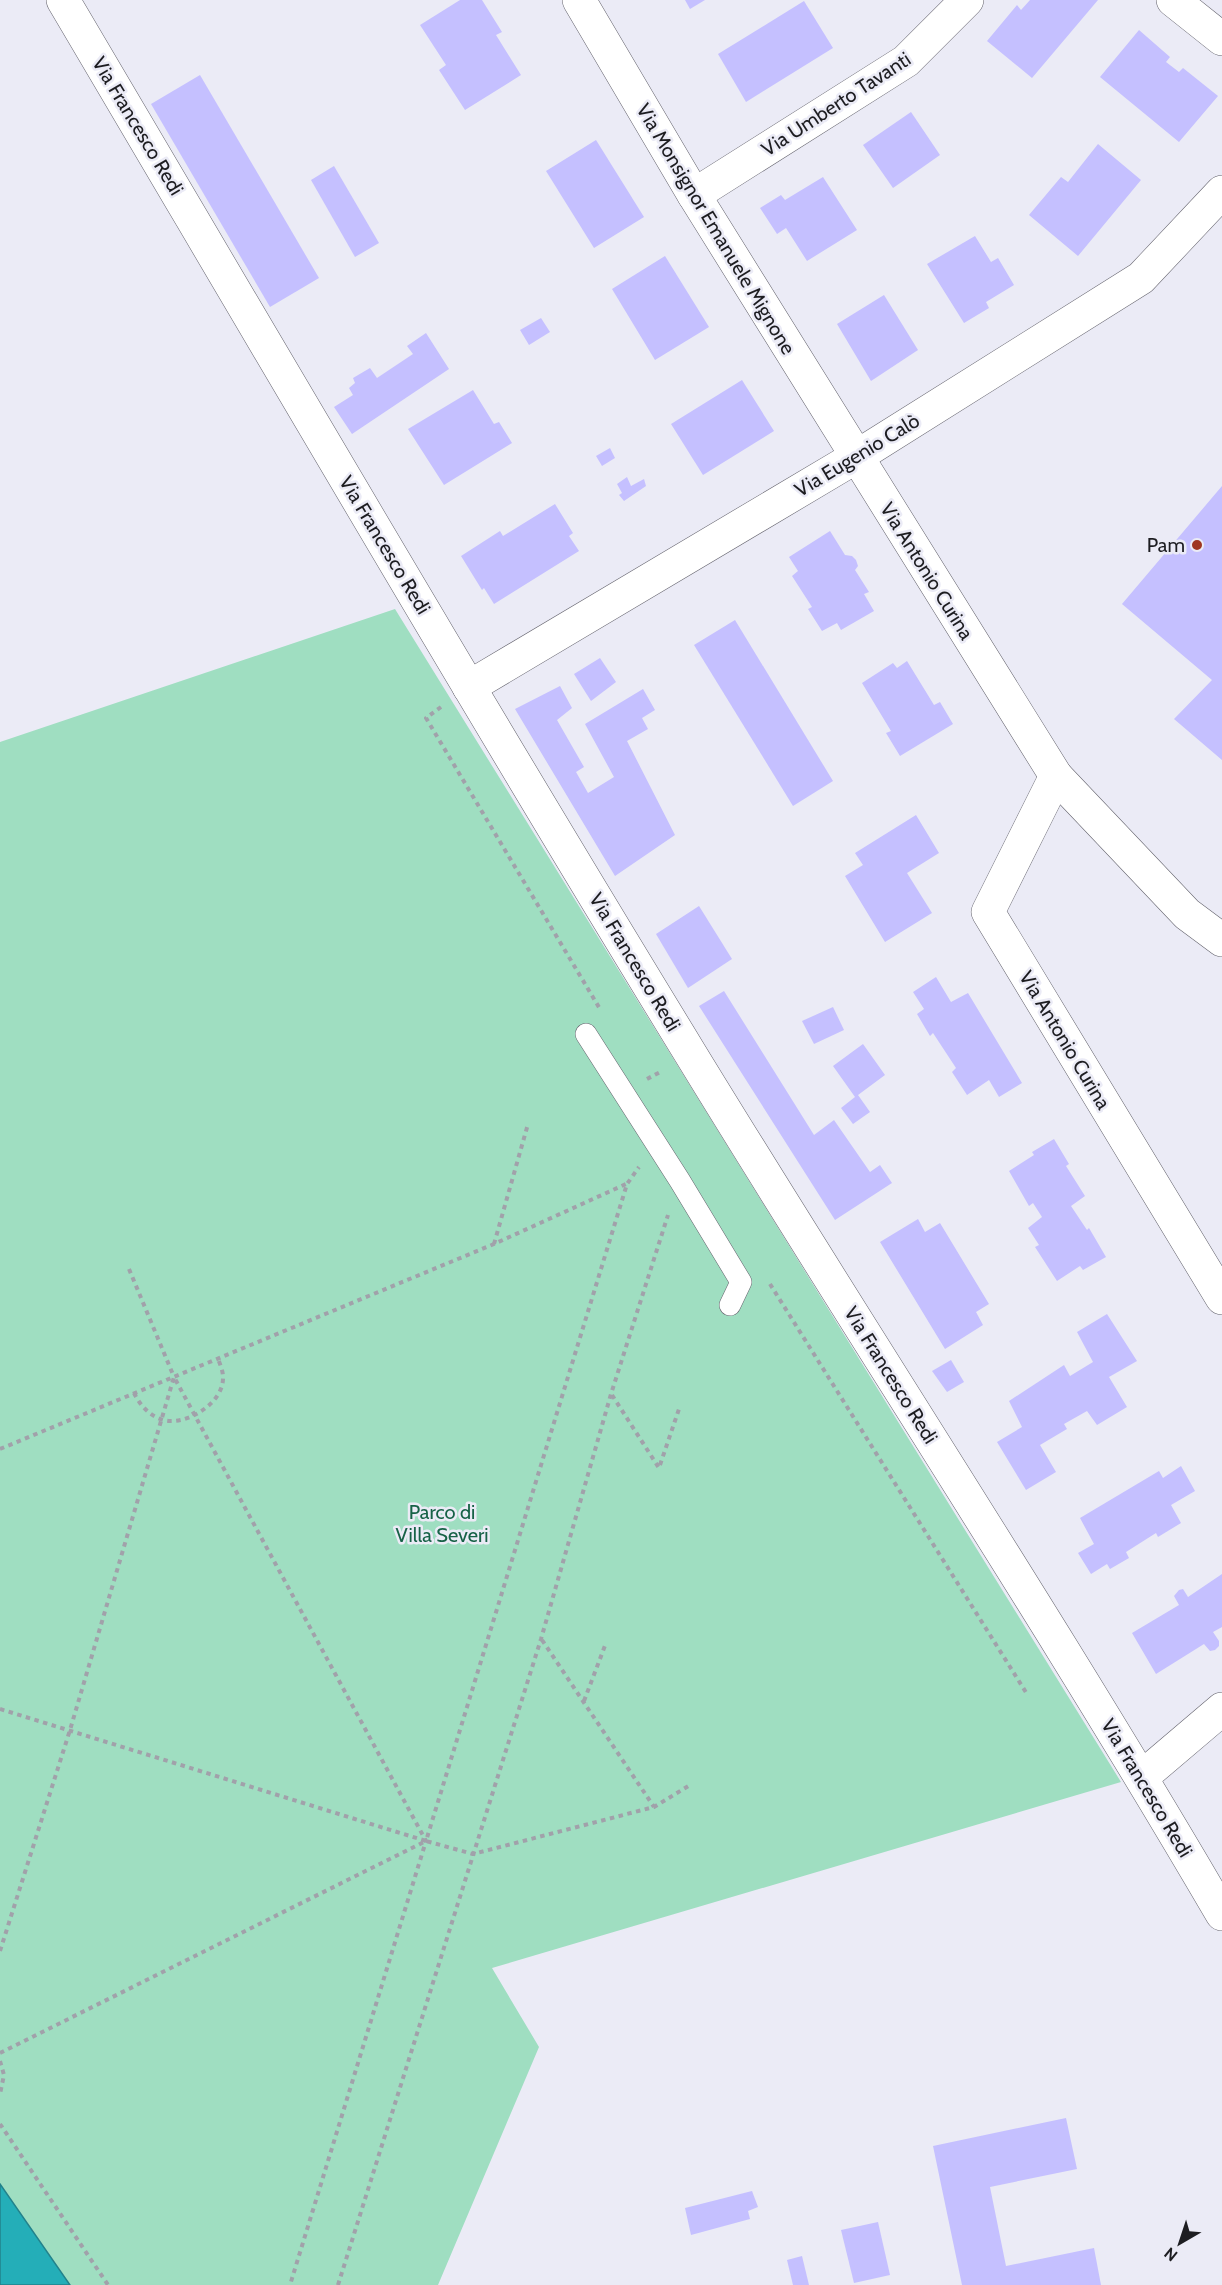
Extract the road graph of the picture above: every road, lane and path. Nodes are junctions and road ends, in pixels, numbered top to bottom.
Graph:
1 (63, 0) edge
2 (579, 0) edge
3 (967, 0) edge
4 (1173, 0) edge
5 (1222, 39) edge
6 (1222, 192) edge
7 (694, 195) junction
8 (856, 457) junction
9 (469, 687) junction
10 (1056, 776) junction
11 (1222, 940) edge
12 (602, 1011) dead end
13 (586, 1034) dead end
14 (691, 1054) junction
15 (644, 1081) dead end
16 (528, 1124) dead end
17 (656, 1145) junction
18 (680, 1181) junction
19 (627, 1184) junction
20 (494, 1244) junction
21 (129, 1269) dead end
22 (766, 1277) dead end
23 (1222, 1298) edge
24 (730, 1305) dead end
25 (218, 1359) junction
26 (174, 1377) junction
27 (134, 1394) junction
28 (611, 1394) junction
29 (679, 1409) dead end
30 (195, 1414) junction
31 (162, 1419) junction
32 (0, 1449) edge
33 (542, 1639) junction
34 (606, 1643) dead end
35 (1027, 1694) dead end
36 (584, 1701) junction
37 (0, 1709) edge
38 (1222, 1709) edge
39 (70, 1730) junction
40 (1142, 1777) junction
41 (690, 1785) dead end
42 (654, 1807) junction
43 (426, 1841) junction
44 (473, 1854) junction
45 (1222, 1914) edge
46 (0, 1951) edge
47 (0, 2053) edge
48 (0, 2061) edge
49 (0, 2094) edge
50 (0, 2124) edge
51 (108, 2285) edge
52 (290, 2285) edge
53 (338, 2285) edge

1 - 9 street, Via Francesco Redi
2 - 7 street, Via Monsignor Emanuele Mignone
3 - 7 street, Via Umberto Tavanti
4 - 5 street
6 - 8 street, Via Eugenio Calò
7 - 8 street, Via Monsignor Emanuele Mignone
8 - 9 street, Via Eugenio Calò
8 - 10 street, Via Antonio Curina
9 - 12 path
9 - 14 street, Via Francesco Redi
10 - 11 street, Via Antonio Curina
10 - 23 street, Via Antonio Curina
13 - 17 lane
14 - 15 path
14 - 40 street, Via Francesco Redi
16 - 20 path
17 - 18 lane
17 - 19 path
18 - 24 lane
18 - 28 path
19 - 20 path
19 - 43 path
20 - 25 path
21 - 26 path
22 - 35 path
25 - 26 path
25 - 30 path
26 - 27 path
26 - 30 path
26 - 31 path
27 - 31 path
27 - 32 path
28 - 29 path
28 - 33 path
30 - 31 path
30 - 43 path
31 - 39 path
33 - 36 path
33 - 44 path
34 - 36 path
36 - 42 path
37 - 39 path
38 - 40 street
39 - 43 path
39 - 46 path
40 - 45 street, Via Francesco Redi
41 - 42 path
42 - 44 path
43 - 44 path
43 - 47 path
43 - 52 path
44 - 53 path
48 - 49 path
50 - 51 path

